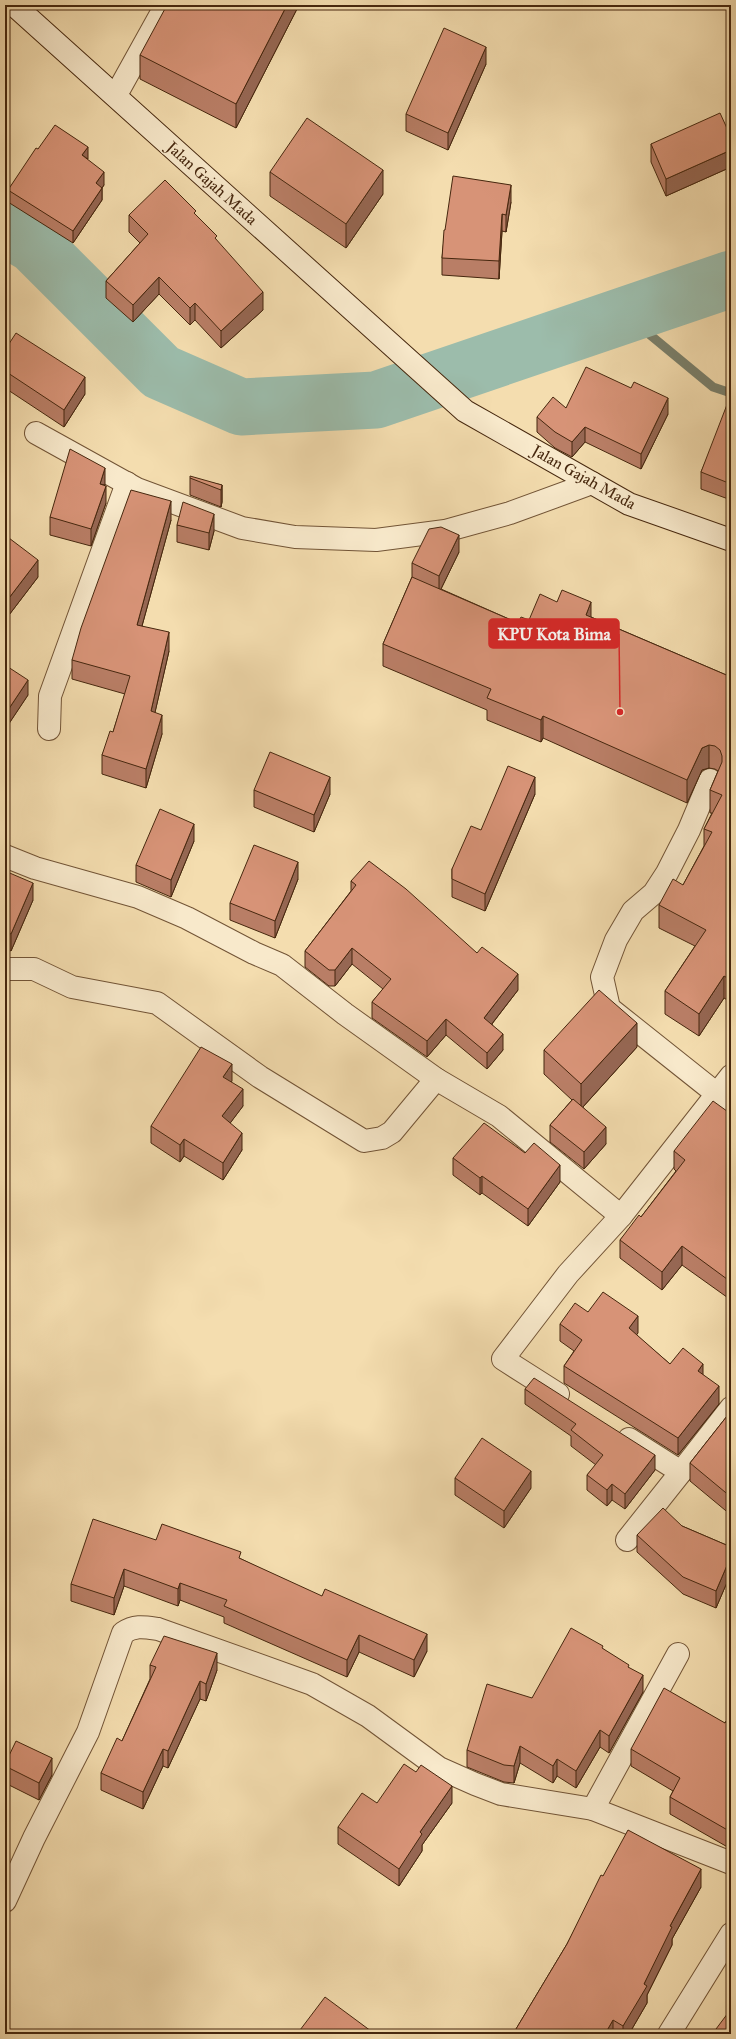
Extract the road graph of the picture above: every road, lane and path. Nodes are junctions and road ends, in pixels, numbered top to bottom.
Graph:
1 (14, 5) edge
2 (166, 5) edge
3 (116, 95) junction
4 (36, 433) dead end
5 (127, 483) junction
6 (592, 483) junction
7 (731, 540) edge
8 (49, 728) dead end
9 (710, 780) dead end
10 (5, 856) edge
11 (5, 969) edge
12 (731, 1076) edge
13 (436, 1079) junction
14 (725, 1100) edge
15 (621, 1216) junction
16 (575, 1405) edge
17 (731, 1408) edge
18 (615, 1430) edge
19 (681, 1472) junction
20 (627, 1540) dead end
21 (678, 1654) dead end
22 (593, 1809) junction
23 (731, 1863) edge
24 (5, 1901) edge
25 (731, 1934) edge
26 (669, 2034) edge

1 - 3 street, Jalan Gajah Mada
2 - 3 street
3 - 6 street, Jalan Gajah Mada
4 - 5 street
5 - 6 street
5 - 8 street
6 - 7 street, Jalan Gajah Mada
9 - 14 street
10 - 13 street
11 - 13 street
12 - 14 street
13 - 15 street
14 - 15 street
15 - 16 street
17 - 19 street
18 - 19 street
19 - 20 street
21 - 22 street
22 - 23 street
22 - 24 street
25 - 26 street

